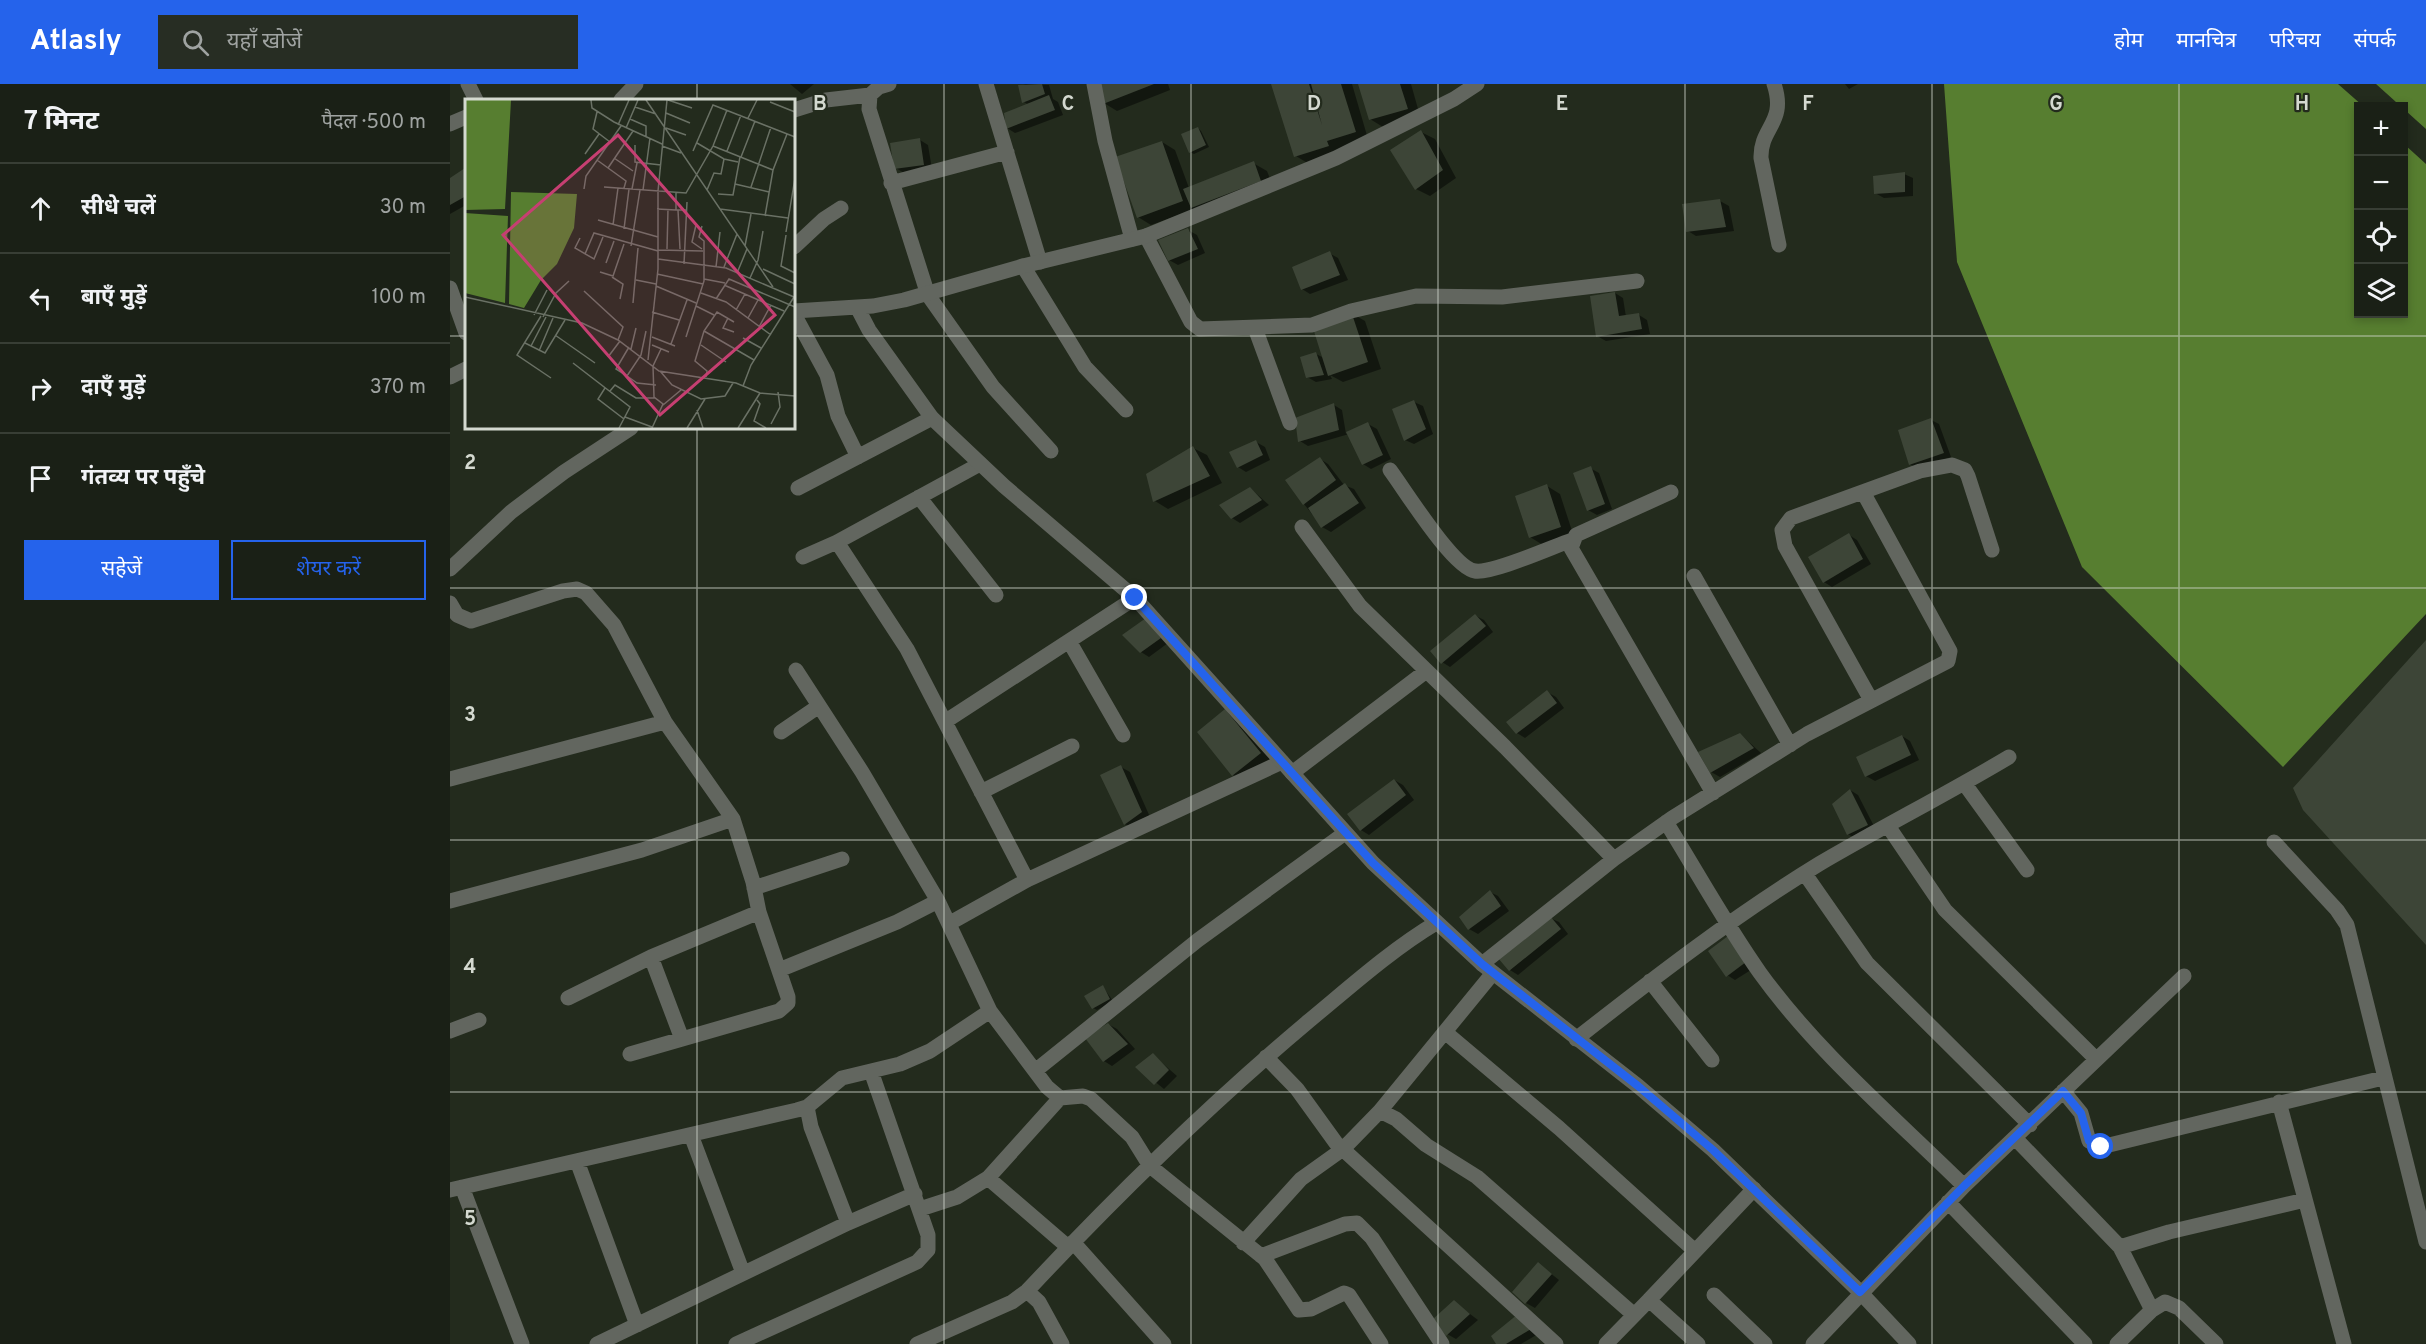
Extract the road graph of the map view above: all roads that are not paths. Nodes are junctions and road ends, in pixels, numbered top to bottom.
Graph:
1 (468, 84) edge
2 (636, 84) edge
3 (889, 84) edge
4 (986, 84) edge
5 (1094, 84) edge
6 (1478, 84) edge
7 (1774, 84) edge
8 (870, 94) junction
9 (476, 99) edge
10 (622, 99) edge
11 (795, 110) edge
12 (465, 117) edge
13 (450, 124) edge
14 (1007, 152) junction
15 (891, 183) junction
16 (841, 208) dead end
17 (1139, 237) junction
18 (1779, 245) dead end
19 (795, 246) edge
20 (1040, 262) junction
21 (1023, 266) junction
22 (1637, 281) dead end
23 (450, 288) edge
24 (928, 295) junction
25 (857, 307) junction
26 (795, 313) edge
27 (795, 315) edge
28 (1255, 328) junction
29 (465, 330) edge
30 (465, 369) edge
31 (450, 376) edge
32 (1126, 410) dead end
33 (932, 418) junction
34 (1290, 423) dead end
35 (629, 429) edge
36 (1051, 451) dead end
37 (858, 457) junction
38 (980, 464) junction
39 (1390, 470) dead end
40 (798, 488) dead end
41 (1671, 492) dead end
42 (1863, 492) junction
43 (919, 497) junction
44 (1302, 526) dead end
45 (1572, 540) junction
46 (837, 542) junction
47 (1992, 550) dead end
48 (803, 557) dead end
49 (450, 569) edge
50 (1694, 576) dead end
51 (996, 595) dead end
52 (1135, 598) junction
53 (450, 603) edge
54 (1069, 641) junction
55 (796, 670) dead end
56 (1425, 672) junction
57 (1871, 700) junction
58 (819, 706) junction
59 (946, 721) junction
60 (664, 722) junction
61 (781, 732) dead end
62 (1124, 735) dead end
63 (1790, 745) junction
64 (1072, 746) dead end
65 (2009, 757) dead end
66 (1287, 767) junction
67 (450, 779) edge
68 (1964, 783) junction
69 (981, 792) junction
70 (1713, 793) junction
71 (733, 819) junction
72 (1666, 822) junction
73 (1888, 826) junction
74 (1345, 833) junction
75 (2274, 842) dead end
76 (842, 860) dead end
77 (1614, 860) junction
78 (2027, 870) dead end
79 (1805, 874) junction
80 (1027, 880) junction
81 (754, 888) junction
82 (450, 901) edge
83 (938, 901) junction
84 (759, 912) junction
85 (950, 923) junction
86 (1436, 923) junction
87 (1729, 924) junction
88 (651, 957) junction
89 (1488, 968) junction
90 (779, 970) junction
91 (2184, 976) dead end
92 (1650, 981) junction
93 (568, 998) dead end
94 (990, 1011) junction
95 (479, 1020) dead end
96 (450, 1031) edge
97 (1445, 1032) junction
98 (682, 1039) junction
99 (1576, 1039) junction
100 (630, 1054) dead end
101 (1266, 1057) junction
102 (2095, 1058) junction
103 (1712, 1060) dead end
104 (871, 1071) junction
105 (1035, 1071) junction
106 (2383, 1078) junction
107 (2063, 1091) junction
108 (1060, 1098) junction
109 (2279, 1102) junction
110 (807, 1107) junction
111 (1380, 1111) junction
112 (2030, 1125) junction
113 (691, 1135) junction
114 (2015, 1138) junction
115 (1343, 1149) junction
116 (578, 1161) junction
117 (1150, 1166) junction
118 (988, 1178) junction
119 (1964, 1186) junction
120 (456, 1189) edge
121 (1754, 1189) junction
122 (915, 1194) junction
123 (2305, 1200) junction
124 (1948, 1202) junction
125 (920, 1209) junction
126 (848, 1223) junction
127 (2426, 1242) edge
128 (1243, 1243) junction
129 (1070, 1244) junction
130 (2120, 1246) junction
131 (1695, 1251) junction
132 (1261, 1256) junction
133 (743, 1273) junction
134 (1027, 1291) junction
135 (1860, 1292) junction
136 (1714, 1295) dead end
137 (1649, 1300) junction
138 (2152, 1310) junction
139 (1633, 1314) junction
140 (637, 1325) junction
141 (522, 1344) edge
142 (597, 1344) edge
143 (736, 1344) edge
144 (918, 1344) edge
145 (1062, 1344) edge
146 (1164, 1344) edge
147 (1381, 1344) edge
148 (1442, 1344) edge
149 (1556, 1344) edge
150 (1606, 1344) edge
151 (1698, 1344) edge
152 (1765, 1344) edge
153 (1813, 1344) edge
154 (1909, 1344) edge
155 (2085, 1344) edge
156 (2117, 1344) edge
157 (2216, 1344) edge
158 (2344, 1344) edge

1 - 9 street
2 - 10 street
3 - 8 street
4 - 14 street
5 - 17 street
6 - 17 street
7 - 18 street
8 - 11 street
8 - 15 street
12 - 13 street
14 - 15 street
14 - 20 street
15 - 24 street
16 - 19 street
17 - 20 street
17 - 28 street
20 - 21 street
21 - 24 street
21 - 32 street
22 - 28 street
23 - 29 street
24 - 25 street
24 - 36 street
25 - 26 street
25 - 33 street
27 - 37 street
28 - 34 street
30 - 31 street
33 - 37 street
33 - 38 street
35 - 49 street
37 - 40 street
38 - 43 street
38 - 52 street
39 - 45 street
41 - 45 street
42 - 47 street
42 - 57 street
42 - 57 street
43 - 46 street
43 - 51 street
44 - 56 street
45 - 70 street
46 - 48 street
46 - 59 street
50 - 63 street
52 - 54 street
52 - 66 street
53 - 60 street
54 - 59 street
54 - 62 street
55 - 58 street
56 - 66 street
56 - 77 street
57 - 63 street
58 - 61 street
58 - 83 street
59 - 69 street
60 - 67 street
60 - 71 street
63 - 70 street
64 - 69 street
65 - 68 street
66 - 74 street
66 - 80 street
68 - 73 street
68 - 78 street
69 - 80 street
70 - 72 street
71 - 81 street
71 - 82 street
72 - 77 street
72 - 87 street
73 - 79 street
73 - 102 street
74 - 86 street
74 - 105 street
75 - 106 street
76 - 81 street
77 - 89 street
79 - 87 street
79 - 112 street
80 - 85 street
81 - 84 street
83 - 85 street
83 - 90 street
84 - 88 street
84 - 90 street
85 - 94 street
86 - 89 street
86 - 101 street
87 - 92 street
87 - 119 street
88 - 93 street
88 - 98 street
89 - 97 street
89 - 99 street
90 - 98 street
91 - 102 street
92 - 99 street
92 - 103 street
94 - 104 street
94 - 105 street
95 - 96 street
97 - 111 street
97 - 131 street
98 - 100 street
99 - 121 street
101 - 115 street
101 - 117 street
102 - 107 street
104 - 110 street
104 - 122 street
105 - 108 street
106 - 109 street
106 - 127 street
107 - 109 street
107 - 112 street
108 - 117 street
108 - 118 street
109 - 123 street
110 - 113 street
110 - 126 street
111 - 115 street
111 - 139 street
112 - 114 street
113 - 116 street
113 - 133 street
114 - 119 street
114 - 130 street
115 - 128 street
115 - 149 street
116 - 120 street
116 - 140 street
117 - 128 street
117 - 129 street
118 - 125 street
118 - 129 street
119 - 124 street
120 - 141 street
121 - 131 street
121 - 135 street
122 - 125 street
122 - 126 street
123 - 130 street
123 - 158 street
124 - 135 street
124 - 155 street
125 - 143 street
126 - 133 street
128 - 132 street
129 - 134 street
129 - 146 street
130 - 138 street
131 - 137 street
132 - 147 street
132 - 148 street
133 - 140 street
134 - 144 street
134 - 145 street
135 - 153 street
135 - 154 street
136 - 152 street
137 - 139 street
137 - 151 street
138 - 156 street
138 - 157 street
139 - 150 street
140 - 142 street

